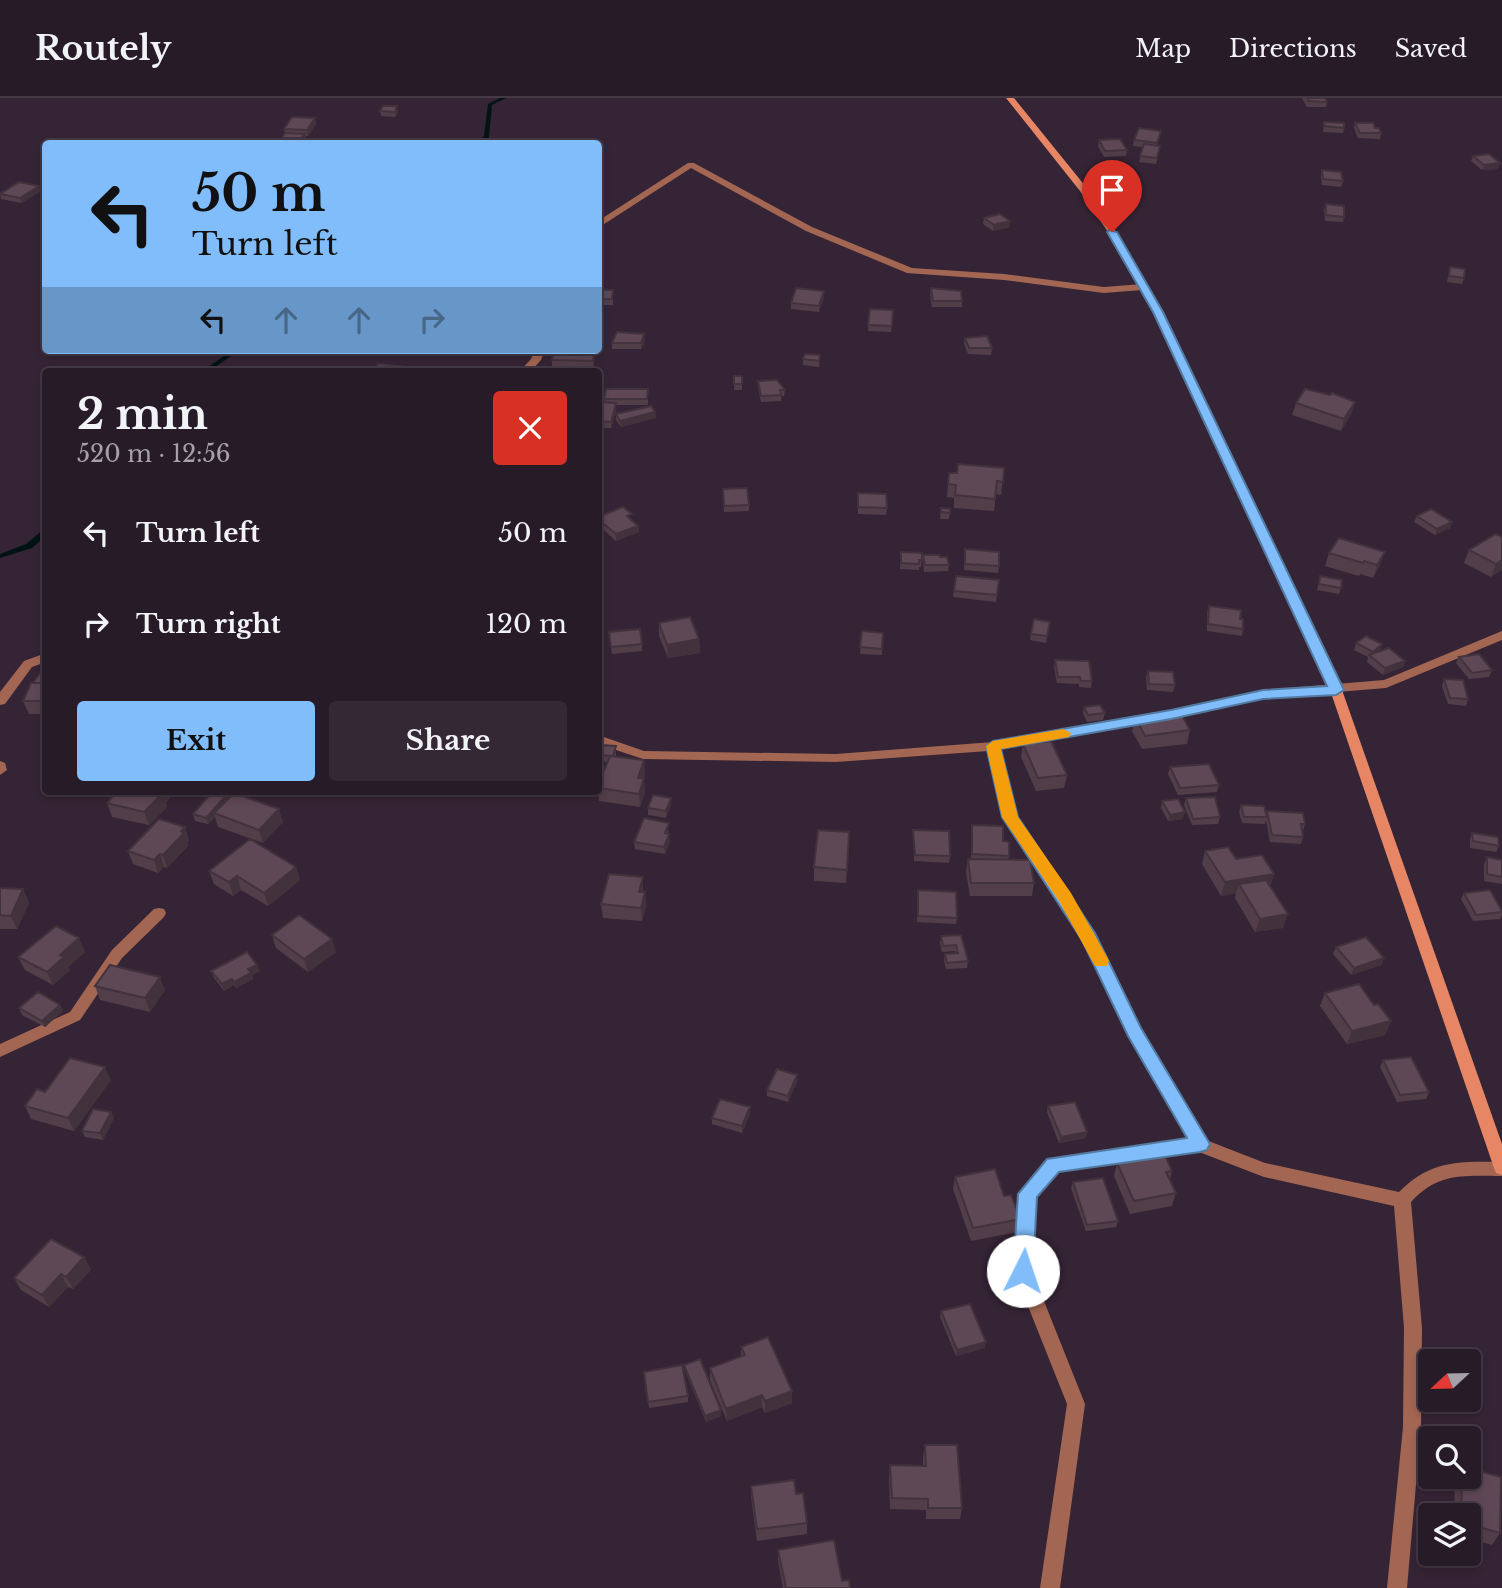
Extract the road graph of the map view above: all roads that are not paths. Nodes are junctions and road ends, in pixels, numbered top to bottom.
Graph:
1 (1010, 98) edge
2 (602, 222) edge
3 (1142, 287) junction
4 (538, 354) edge
5 (528, 368) edge
6 (1502, 635) edge
7 (42, 658) edge
8 (1336, 690) junction
9 (0, 701) edge
10 (602, 740) edge
11 (993, 746) junction
12 (159, 913) dead end
13 (0, 1051) edge
14 (1200, 1144) junction
15 (1502, 1168) edge
16 (1402, 1200) junction
17 (1050, 1588) edge
18 (1396, 1588) edge

1 - 3 street
2 - 3 street
3 - 8 street
4 - 5 street
6 - 8 street
7 - 9 street
8 - 11 street
8 - 15 street
10 - 11 street
11 - 14 street
12 - 13 street
14 - 16 street
14 - 17 street
15 - 16 street
16 - 18 street

